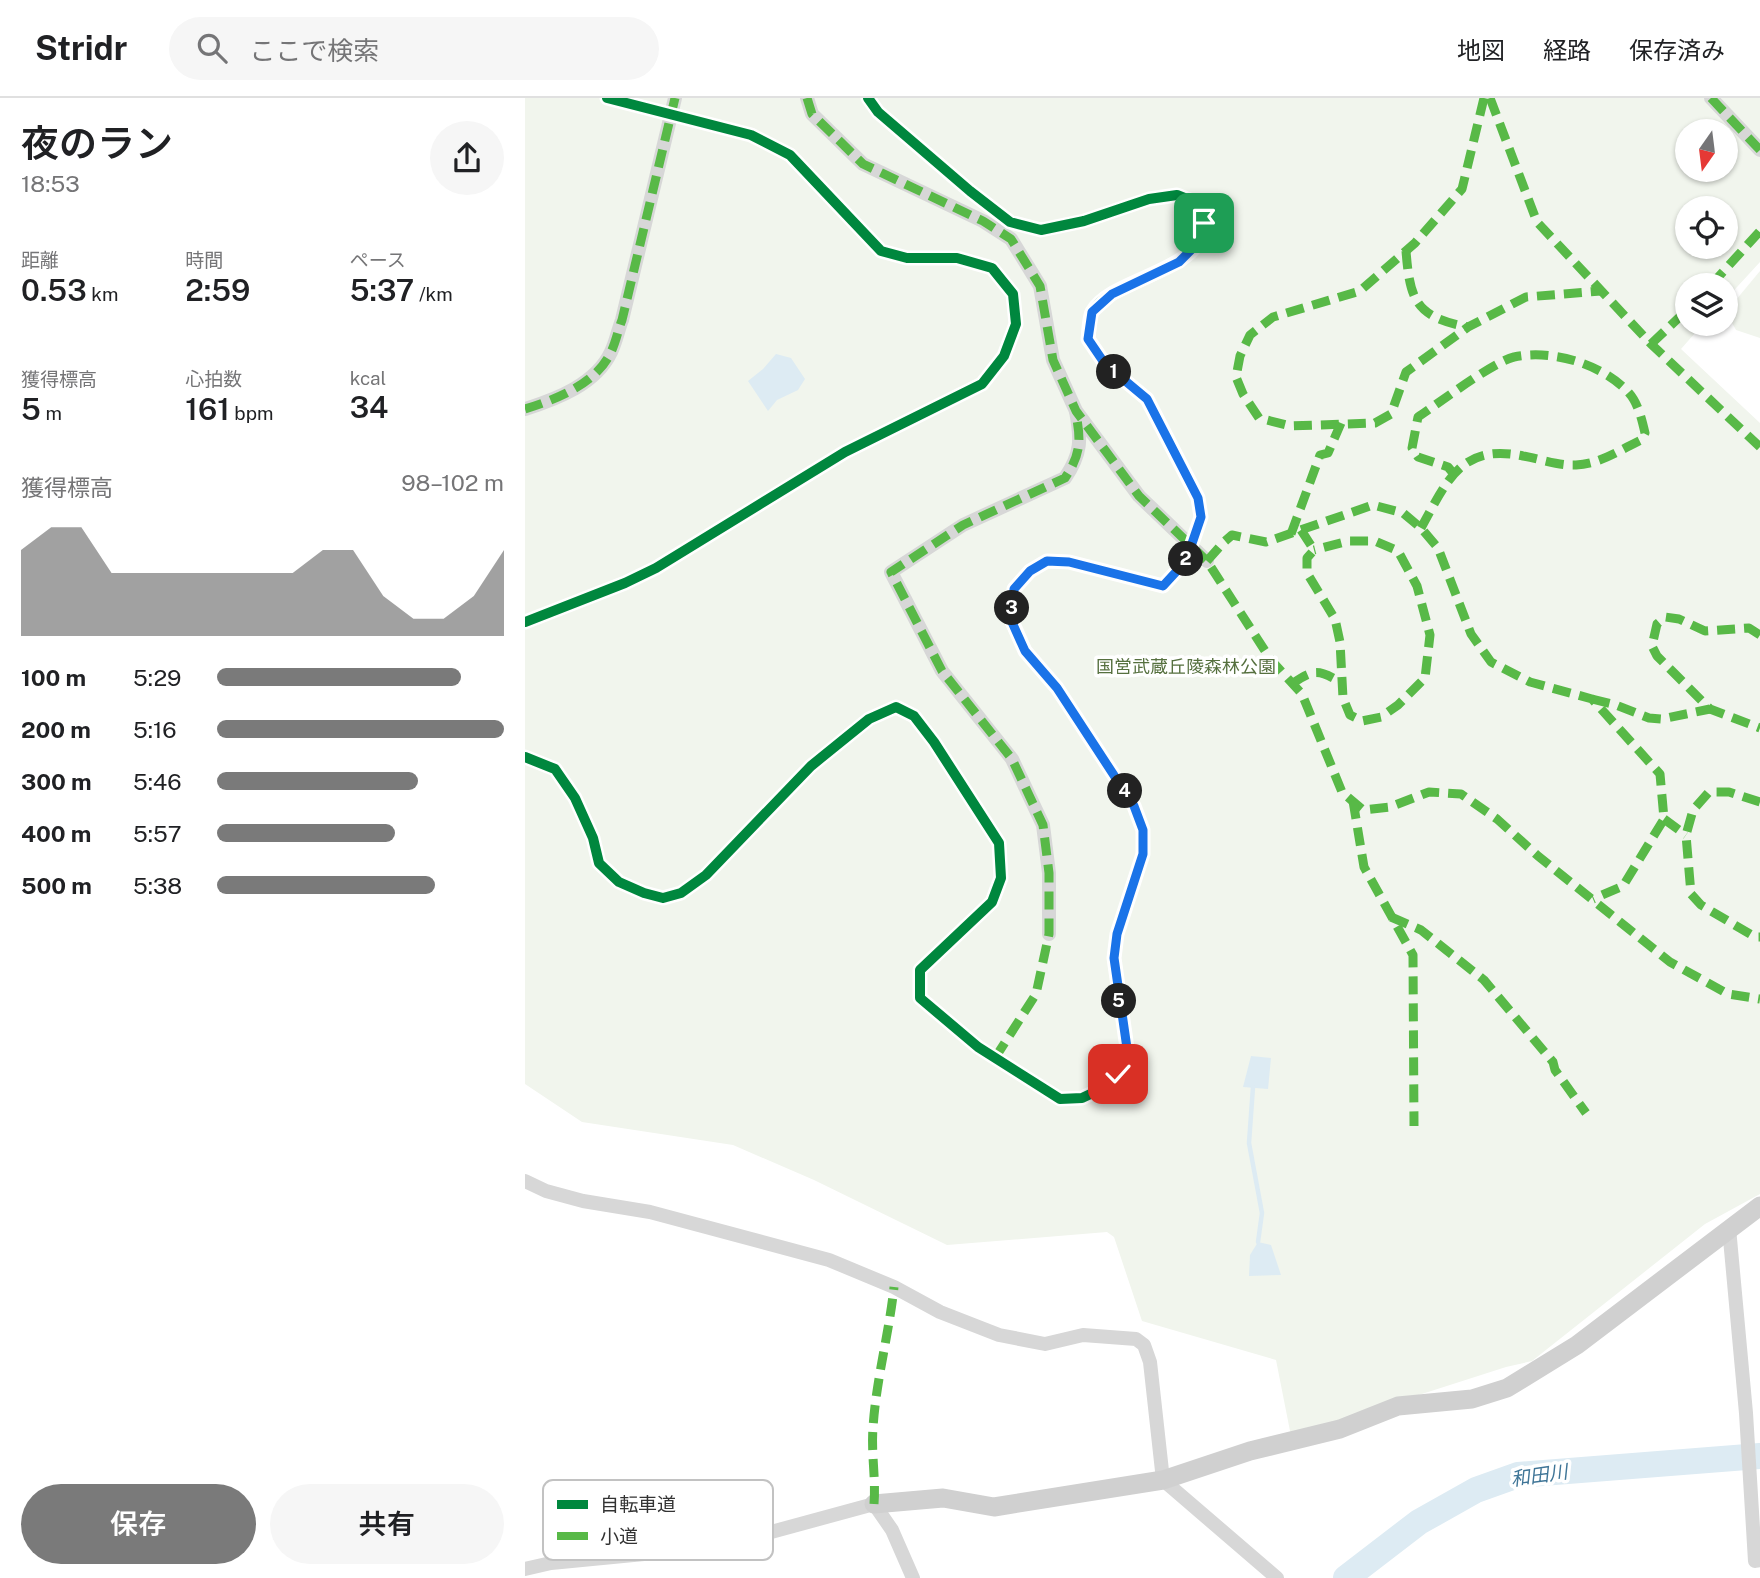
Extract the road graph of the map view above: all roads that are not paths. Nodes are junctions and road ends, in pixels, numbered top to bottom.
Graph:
1 (675, 98) edge
2 (807, 98) edge
3 (1711, 98) edge
4 (1760, 149) edge
5 (525, 409) edge
6 (1076, 411) junction
7 (1204, 559) dead end
8 (1049, 934) dead end
9 (525, 1181) edge
10 (1760, 1206) edge
11 (1729, 1228) junction
12 (1163, 1480) junction
13 (874, 1504) junction
14 (773, 1532) edge
15 (584, 1560) edge
16 (1760, 1560) edge
17 (525, 1569) edge
18 (913, 1578) edge
19 (1277, 1578) edge

1 - 5 street
2 - 6 street
3 - 4 street
6 - 7 street
6 - 8 street
9 - 12 street
10 - 11 street
11 - 12 street
11 - 16 street
12 - 13 street
12 - 19 street
13 - 14 street
13 - 18 street
15 - 17 street

